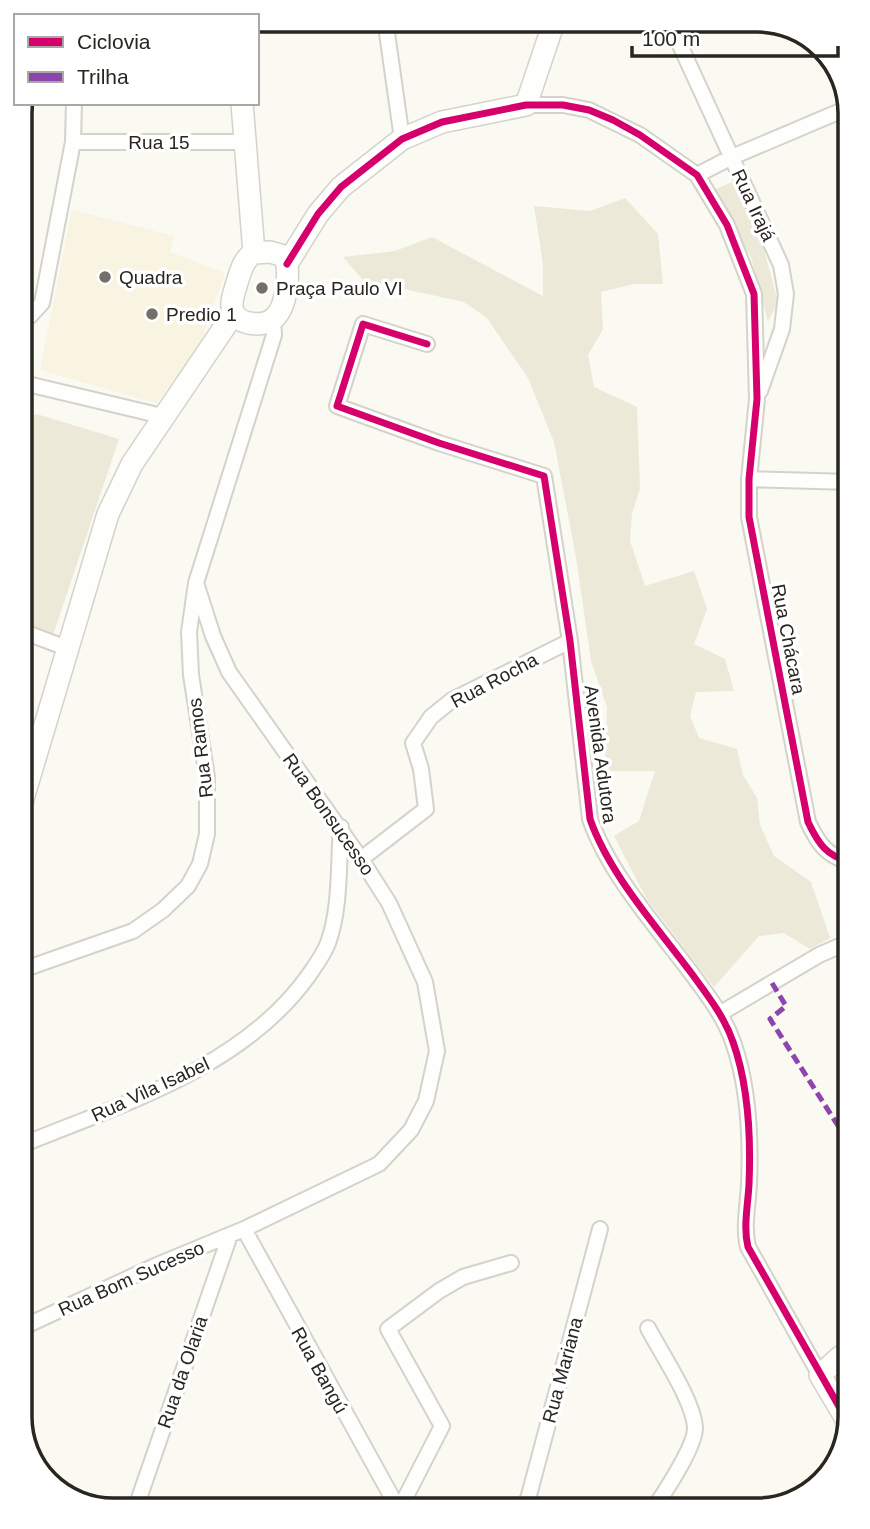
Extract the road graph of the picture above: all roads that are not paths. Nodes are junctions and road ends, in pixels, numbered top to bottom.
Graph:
1 (387, 32) edge
2 (551, 32) edge
3 (674, 32) edge
4 (74, 105) edge
5 (242, 105) edge
6 (526, 105) junction
7 (838, 112) edge
8 (402, 139) junction
9 (73, 142) junction
10 (245, 142) junction
11 (732, 158) junction
12 (697, 175) junction
13 (254, 253) junction
14 (287, 264) junction
15 (234, 313) junction
16 (32, 314) edge
17 (273, 319) junction
18 (427, 344) dead end
19 (32, 385) edge
20 (757, 399) junction
21 (166, 417) junction
22 (749, 479) junction
23 (838, 482) edge
24 (196, 583) junction
25 (32, 634) edge
26 (570, 641) junction
27 (69, 649) junction
28 (32, 770) edge
29 (341, 827) junction
30 (362, 859) junction
31 (838, 859) edge
32 (838, 947) edge
33 (32, 966) edge
34 (721, 1013) junction
35 (32, 1141) edge
36 (600, 1229) dead end
37 (237, 1232) junction
38 (511, 1263) dead end
39 (32, 1323) edge
40 (648, 1328) dead end
41 (838, 1359) edge
42 (820, 1375) junction
43 (838, 1405) edge
44 (140, 1497) edge
45 (392, 1497) edge
46 (405, 1497) edge
47 (528, 1498) edge
48 (660, 1498) edge

1 - 8 street
2 - 6 street
3 - 11 street, Rua Irajá
4 - 9 street
5 - 10 street
6 - 8 street
6 - 12 street
7 - 11 street
8 - 14 street
9 - 10 street, Rua 15
9 - 16 street
10 - 13 street
11 - 12 street
11 - 20 street, Rua Irajá
12 - 20 street
13 - 14 street
13 - 15 street
14 - 17 street
15 - 17 street
15 - 21 street
17 - 24 street
18 - 26 street, Avenida Adutora
19 - 21 street
20 - 22 street, Rua Chácara
21 - 27 street
22 - 23 street
22 - 31 street, Rua Chácara
24 - 29 street, Rua Bonsucesso
24 - 33 street, Rua Ramos
25 - 27 street
26 - 30 street, Rua Rocha
26 - 34 street, Avenida Adutora
27 - 28 street
29 - 30 street, Rua Bonsucesso
29 - 35 street, Rua Vila Isabel
30 - 37 street, Rua Bonsucesso
32 - 34 street
34 - 42 street, Avenida Adutora
36 - 47 street, Rua Mariana
37 - 39 street, Rua Bom Sucesso
37 - 44 street, Rua da Olaria
37 - 45 street, Rua Bangú
38 - 46 street
40 - 48 street
41 - 42 street
42 - 43 street, Avenida Adutora

